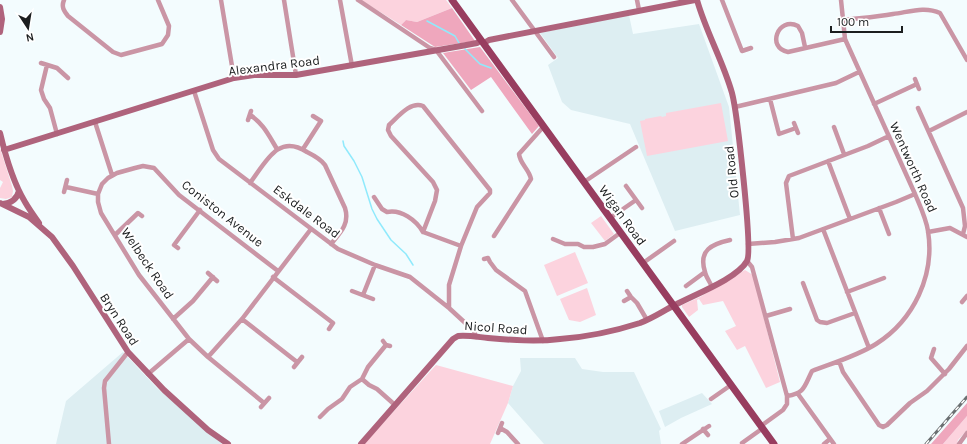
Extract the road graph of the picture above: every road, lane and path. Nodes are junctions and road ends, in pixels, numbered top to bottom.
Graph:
1 (64, 0) edge
2 (158, 0) edge
3 (221, 0) edge
4 (284, 0) edge
5 (340, 0) edge
6 (358, 0) edge
7 (452, 0) edge
8 (512, 0) edge
9 (637, 0) edge
10 (696, 0) edge
11 (722, 0) edge
12 (841, 0) edge
13 (0, 8) edge
14 (639, 10) junction
15 (843, 20) junction
16 (534, 31) junction
17 (0, 32) edge
18 (845, 39) junction
19 (482, 42) junction
20 (805, 47) junction
21 (751, 48) dead end
22 (436, 50) junction
23 (554, 57) dead end
24 (967, 60) edge
25 (41, 63) dead end
26 (47, 65) junction
27 (352, 66) junction
28 (859, 72) junction
29 (296, 75) junction
30 (68, 78) dead end
31 (234, 78) junction
32 (917, 84) dead end
33 (194, 91) junction
34 (770, 99) junction
35 (874, 104) junction
36 (735, 107) junction
37 (918, 108) dead end
38 (482, 111) dead end
39 (967, 112) edge
40 (250, 115) dead end
41 (313, 116) dead end
42 (94, 122) junction
43 (544, 126) junction
44 (834, 127) dead end
45 (796, 128) dead end
46 (929, 131) junction
47 (0, 133) edge
48 (57, 134) junction
49 (889, 136) junction
50 (636, 147) dead end
51 (276, 149) junction
52 (303, 149) junction
53 (4, 150) junction
54 (844, 154) junction
55 (828, 161) junction
56 (112, 175) junction
57 (67, 180) dead end
58 (584, 182) junction
59 (250, 183) junction
60 (626, 186) dead end
61 (66, 187) junction
62 (19, 191) junction
63 (64, 192) dead end
64 (98, 194) junction
65 (915, 194) junction
66 (378, 199) dead end
67 (636, 200) junction
68 (1, 203) edge
69 (642, 208) dead end
70 (879, 208) junction
71 (200, 210) junction
72 (142, 216) dead end
73 (610, 218) junction
74 (850, 219) junction
75 (966, 225) edge
76 (886, 226) junction
77 (42, 228) junction
78 (880, 228) dead end
79 (311, 229) junction
80 (823, 229) junction
81 (423, 232) junction
82 (928, 232) junction
83 (620, 233) junction
84 (889, 234) dead end
85 (115, 235) junction
86 (965, 235) edge
87 (494, 236) dead end
88 (553, 239) dead end
89 (793, 239) junction
90 (730, 240) dead end
91 (674, 241) dead end
92 (331, 244) junction
93 (748, 244) junction
94 (461, 246) junction
95 (178, 248) dead end
96 (484, 259) dead end
97 (747, 261) junction
98 (642, 263) junction
99 (376, 265) junction
100 (278, 270) junction
101 (705, 272) junction
102 (208, 273) dead end
103 (213, 277) junction
104 (273, 277) junction
105 (884, 278) dead end
106 (217, 281) dead end
107 (803, 283) dead end
108 (686, 286) dead end
109 (712, 287) junction
110 (352, 291) dead end
111 (627, 291) dead end
112 (848, 292) junction
113 (363, 295) junction
114 (967, 296) edge
115 (631, 297) junction
116 (373, 299) dead end
117 (624, 301) dead end
118 (962, 302) dead end
119 (673, 306) junction
120 (449, 308) junction
121 (790, 309) dead end
122 (855, 313) junction
123 (766, 316) junction
124 (173, 319) junction
125 (242, 319) junction
126 (648, 320) junction
127 (329, 328) dead end
128 (476, 337) junction
129 (189, 339) junction
130 (543, 341) junction
131 (386, 344) dead end
132 (967, 346) edge
133 (869, 348) junction
134 (934, 349) dead end
135 (128, 352) junction
136 (208, 357) junction
137 (302, 357) dead end
138 (839, 361) junction
139 (298, 362) junction
140 (294, 367) dead end
141 (148, 374) junction
142 (945, 374) junction
143 (362, 379) junction
144 (731, 385) junction
145 (798, 394) junction
146 (787, 396) junction
147 (269, 398) dead end
148 (711, 399) dead end
149 (395, 404) junction
150 (320, 418) dead end
151 (709, 426) dead end
152 (762, 427) junction
153 (500, 428) dead end
154 (703, 429) junction
155 (967, 433) edge
156 (708, 435) dead end
157 (830, 439) junction
158 (742, 443) dead end
159 (109, 444) edge
160 (228, 444) edge
161 (361, 444) edge
162 (518, 444) edge
163 (682, 444) edge
164 (774, 444) edge
165 (824, 444) edge
166 (834, 444) edge
167 (959, 444) edge

1 - 2 street
3 - 31 street
4 - 29 street
5 - 27 street
6 - 22 street
7 - 19 main road, Wigan Road
8 - 16 street
9 - 14 street
10 - 14 street, Alexandra Road
10 - 36 street, Old Road
11 - 21 street
12 - 15 street, Wentworth Road
13 - 17 street
14 - 16 street, Alexandra Road
15 - 18 street, Wentworth Road
15 - 24 street
16 - 19 street, Alexandra Road
16 - 23 street
18 - 20 street
18 - 28 street, Wentworth Road
19 - 22 street, Alexandra Road
19 - 43 main road, Wigan Road
20 - 20 street
22 - 27 street, Alexandra Road
22 - 38 street
25 - 26 street
26 - 30 street
26 - 48 street
27 - 29 street, Alexandra Road
28 - 34 street
28 - 35 street, Wentworth Road
29 - 31 street, Alexandra Road
31 - 33 street, Alexandra Road
32 - 35 street
33 - 42 street, Alexandra Road
33 - 59 street, Eskdale Road
34 - 36 street
34 - 45 street
35 - 49 street, Wentworth Road
36 - 93 street, Old Road
37 - 46 street
39 - 46 street
40 - 51 street
41 - 52 street
42 - 48 street, Alexandra Road
42 - 56 street
43 - 58 main road, Wigan Road
43 - 87 street
44 - 54 street
46 - 75 street
47 - 53 street
48 - 53 street, Alexandra Road
49 - 54 street
49 - 65 street, Wentworth Road
50 - 58 street
51 - 52 street
51 - 59 street
52 - 92 street
53 - 62 street
54 - 55 street
55 - 74 street
55 - 89 street
56 - 64 street
56 - 71 street, Coniston Avenue
57 - 61 street
58 - 73 main road, Wigan Road
59 - 79 street, Eskdale Road
60 - 67 street
61 - 63 street
61 - 64 street
62 - 68 street
62 - 77 street
64 - 85 street, Welbeck Road
65 - 70 street
65 - 82 street, Wentworth Road
66 - 81 street
67 - 69 street
67 - 73 street
68 - 77 street, Bryn Road
70 - 74 street
70 - 76 street
71 - 95 street
71 - 100 street, Coniston Avenue
72 - 85 street
73 - 83 main road, Wigan Road
74 - 80 street
75 - 86 street
76 - 78 street
76 - 84 street
77 - 135 street, Bryn Road
79 - 92 street, Eskdale Road
79 - 100 street
80 - 89 street
80 - 112 street
81 - 94 street
81 - 94 street
82 - 86 street
82 - 133 street, Wentworth Road
83 - 88 street
83 - 98 main road, Wigan Road
85 - 124 street, Welbeck Road
89 - 93 street
90 - 101 street
91 - 98 street
92 - 99 street, Eskdale Road
93 - 97 street, Old Road
94 - 120 street
96 - 130 street
97 - 109 street
97 - 123 street
98 - 119 main road, Wigan Road
99 - 113 street
99 - 120 street, Eskdale Road
100 - 104 street
101 - 108 street
101 - 109 street
102 - 103 street
103 - 106 street
103 - 124 street
104 - 125 street
104 - 127 street
105 - 112 street
107 - 122 street
109 - 119 street
110 - 113 street
111 - 115 street
112 - 122 street
113 - 116 street
114 - 118 street
115 - 117 street
115 - 126 street
119 - 126 street, Nicol Road
119 - 144 main road, Wigan Road
120 - 128 street, Eskdale Road
121 - 123 street
122 - 133 street
123 - 146 street
124 - 129 street, Welbeck Road
125 - 136 street
125 - 139 street
126 - 130 street, Nicol Road
128 - 130 street, Nicol Road
128 - 149 street, Nicol Road
129 - 136 street, Welbeck Road
129 - 141 street
131 - 143 street
132 - 142 street
133 - 138 street, Wentworth Road
134 - 142 street
135 - 141 street, Bryn Road
135 - 159 street
136 - 147 street, Welbeck Road
137 - 139 street
138 - 142 street
138 - 145 street, Wentworth Road
139 - 140 street
141 - 160 street, Bryn Road
143 - 149 street
143 - 150 street
144 - 148 street
144 - 152 main road, Wigan Road
145 - 146 street
145 - 157 street
146 - 152 street
149 - 161 street, Nicol Road
151 - 154 street
152 - 158 street
152 - 164 main road, Wigan Road
153 - 162 street
154 - 156 street
154 - 163 street
155 - 167 street
157 - 165 street
157 - 166 street

